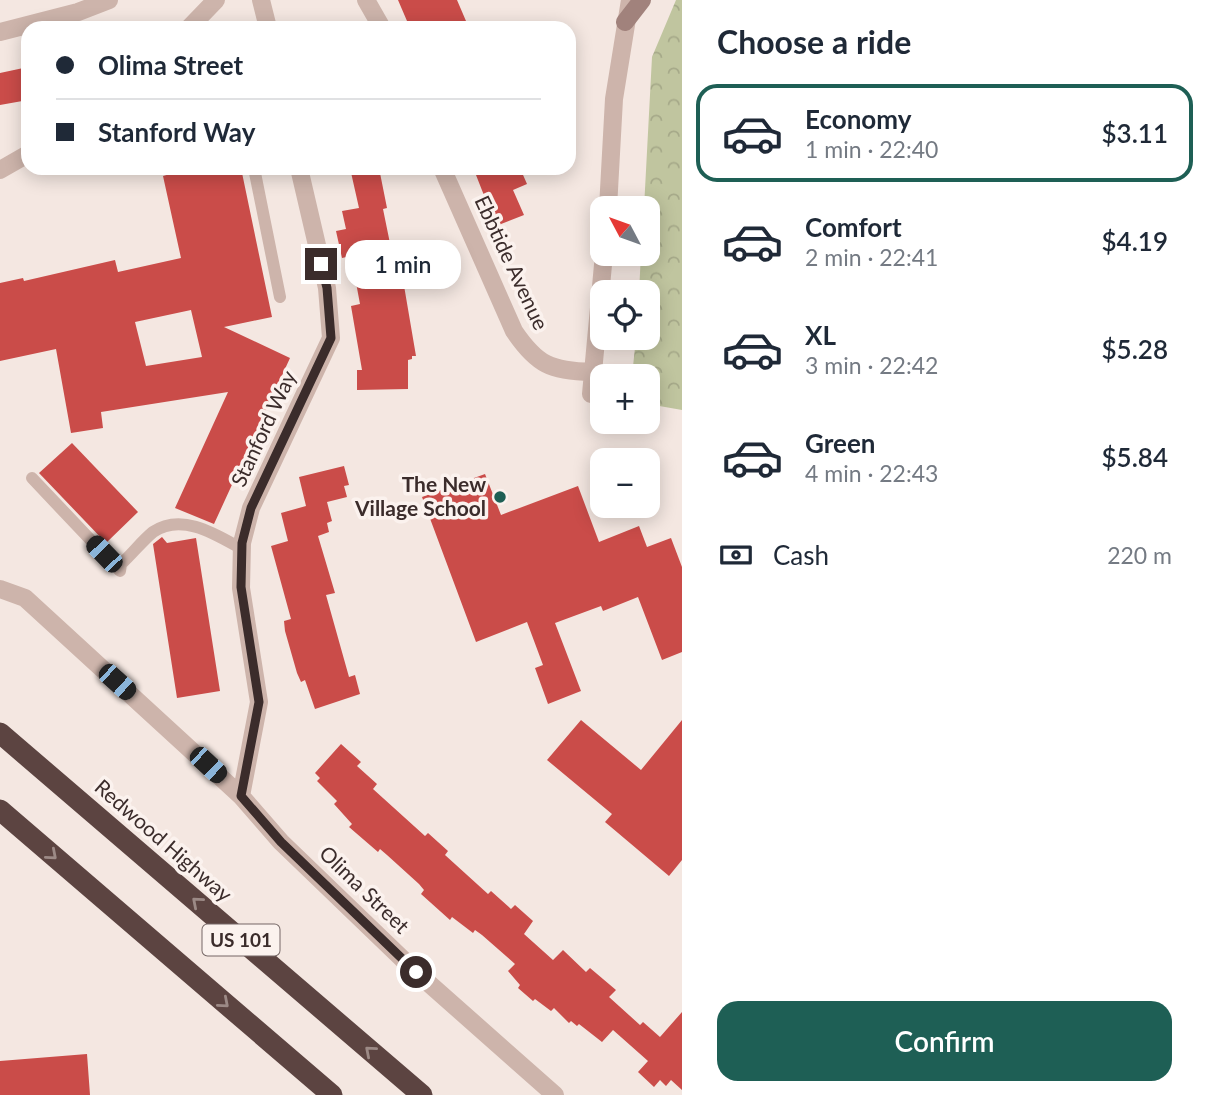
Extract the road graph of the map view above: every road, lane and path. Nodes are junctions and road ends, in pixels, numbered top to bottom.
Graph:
1 (110, 0) edge
2 (216, 0) edge
3 (261, 0) edge
4 (366, 0) edge
5 (630, 0) edge
6 (642, 0) edge
7 (43, 21) edge
8 (198, 21) edge
9 (266, 21) edge
10 (378, 21) edge
11 (625, 22) junction
12 (21, 27) edge
13 (0, 32) edge
14 (21, 158) edge
15 (0, 170) edge
16 (255, 175) edge
17 (301, 175) edge
18 (446, 175) edge
19 (609, 196) edge
20 (603, 266) edge
21 (280, 297) dead end
22 (593, 364) edge
23 (590, 372) edge
24 (32, 478) dead end
25 (243, 549) junction
26 (0, 589) edge
27 (0, 721) edge
28 (0, 733) edge
29 (61, 785) junction
30 (241, 796) junction
31 (0, 810) edge
32 (331, 1095) edge
33 (422, 1095) edge
34 (555, 1095) edge

1 - 7 street
2 - 8 street
3 - 9 street
4 - 10 street
5 - 11 street
6 - 11 main road
11 - 19 street
12 - 13 street
14 - 15 street
16 - 21 lane
17 - 25 street, Stanford Way
18 - 23 street, Ebbtide Avenue
20 - 22 street
24 - 25 lane
25 - 30 street, Stanford Way
26 - 30 street
27 - 29 highway
28 - 29 highway, Redwood Highway / US 101
33 -> 29 highway, Redwood Highway / US 101
30 - 34 street, Olima Street
31 -> 32 highway, US 101

